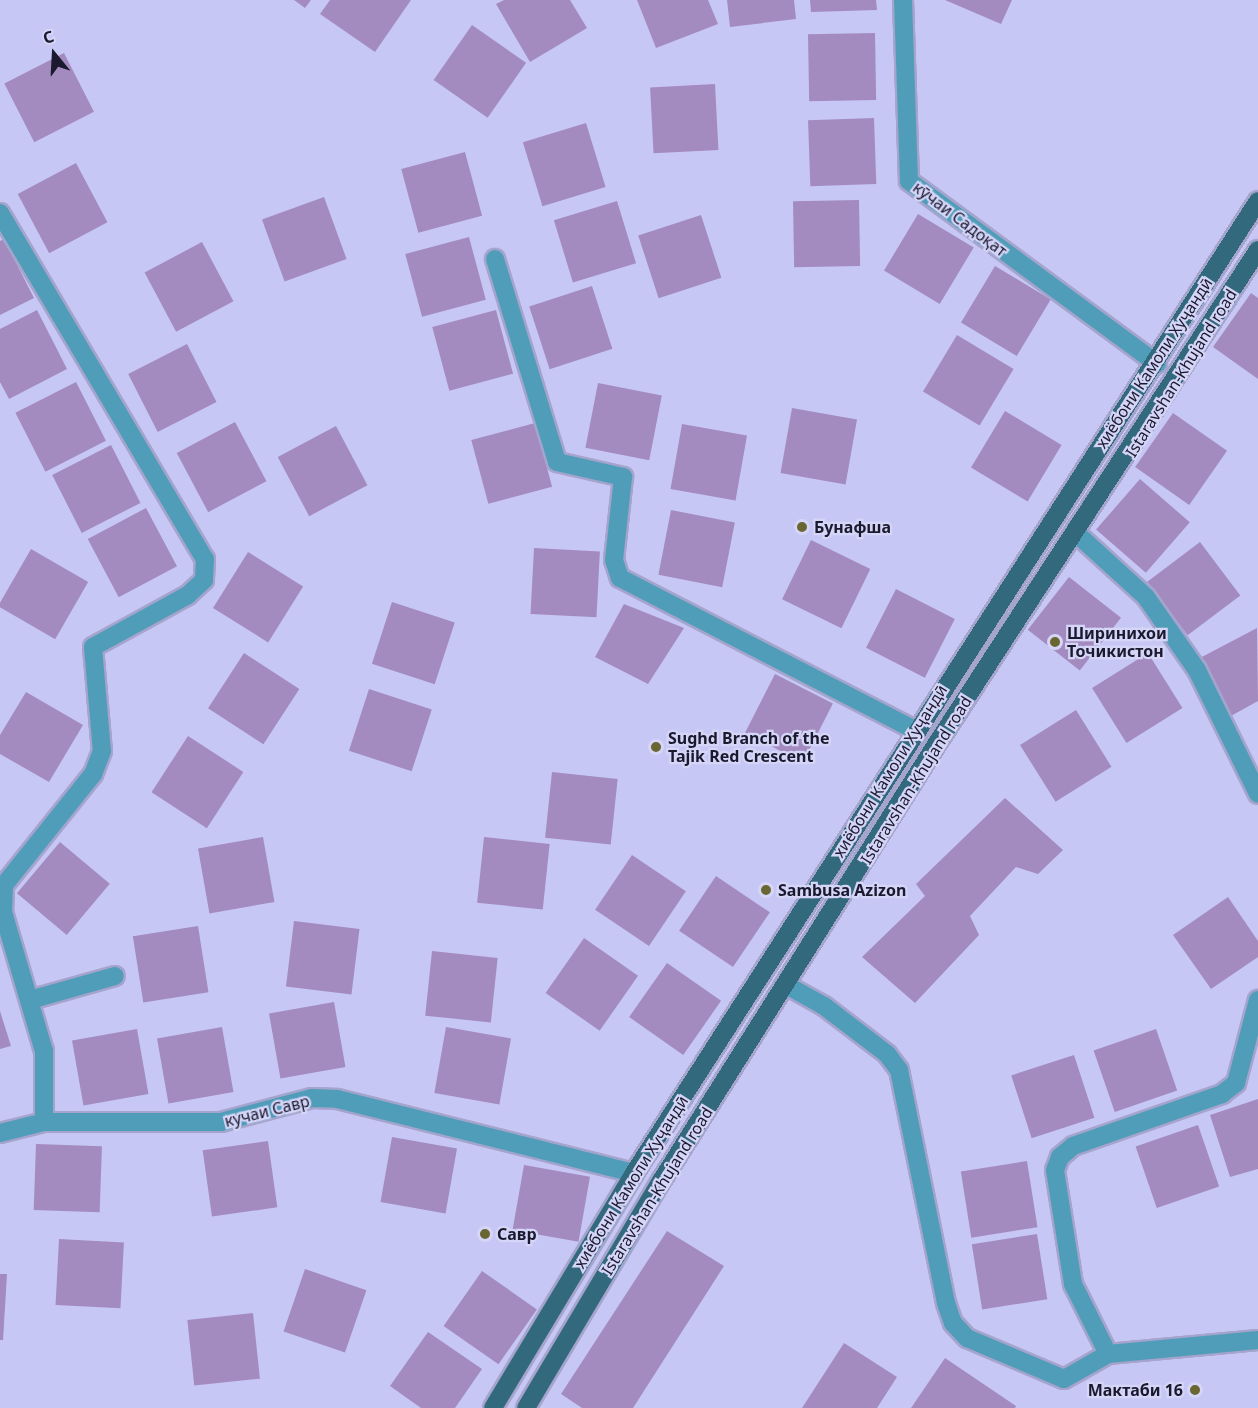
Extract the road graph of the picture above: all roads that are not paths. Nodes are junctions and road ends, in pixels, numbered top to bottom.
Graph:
1 (903, 0) edge
2 (1258, 201) edge
3 (0, 213) edge
4 (1258, 250) edge
5 (495, 259) dead end
6 (1157, 364) junction
7 (1077, 534) junction
8 (916, 731) junction
9 (1258, 794) edge
10 (115, 976) dead end
11 (788, 986) junction
12 (30, 1000) junction
13 (1258, 1000) edge
14 (44, 1122) junction
15 (0, 1133) edge
16 (634, 1173) junction
17 (1258, 1340) edge
18 (1108, 1353) junction
19 (494, 1408) edge
20 (526, 1408) edge

1 - 6 street, кӯчаи Садоқат
2 - 6 main road, хиёбони Камоли Хуҷандӣ
3 - 12 street
4 - 7 main road, Istaravshan-Khujand road
5 - 8 street
6 - 8 main road, хиёбони Камоли Хуҷандӣ
7 - 9 street
7 - 11 main road, Istaravshan-Khujand road
8 - 16 main road, хиёбони Камоли Хуҷандӣ
10 - 12 street
11 - 18 street
11 - 20 main road, Istaravshan-Khujand road
12 - 14 street
13 - 18 street
14 - 15 street, кучаи Савр
14 - 16 street, кучаи Савр
16 - 19 main road, хиёбони Камоли Хуҷандӣ
17 - 18 street

